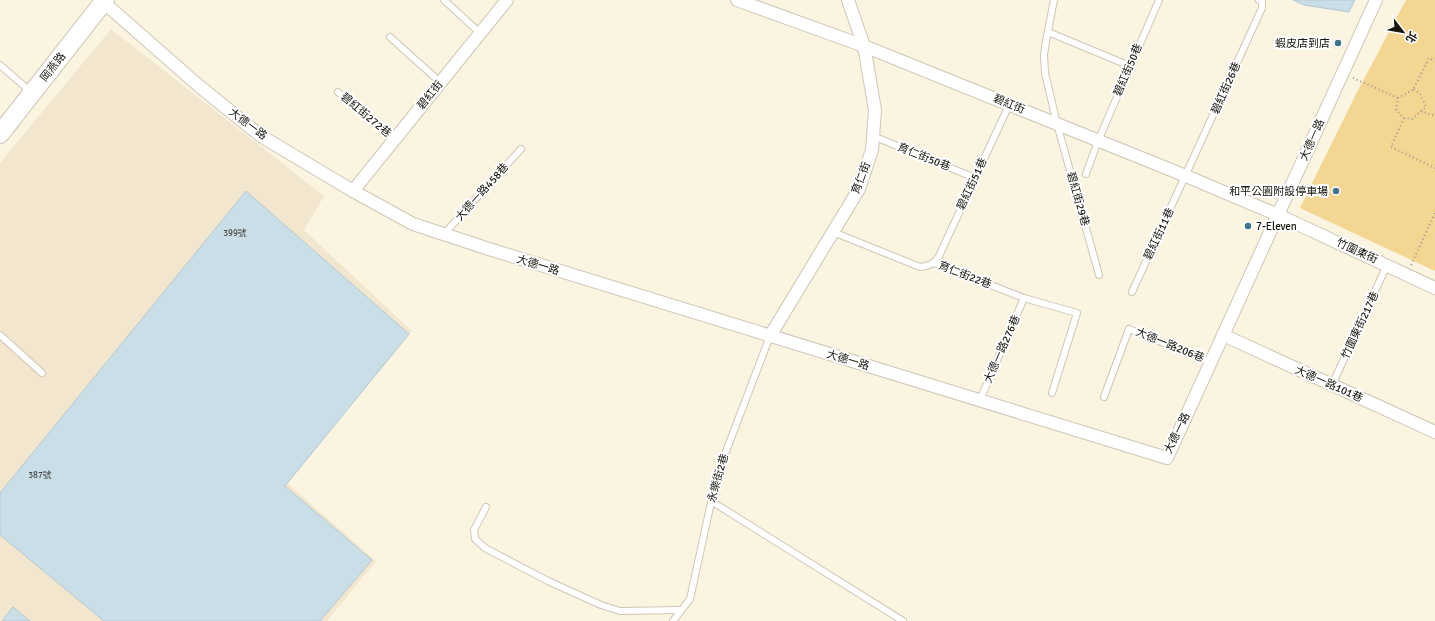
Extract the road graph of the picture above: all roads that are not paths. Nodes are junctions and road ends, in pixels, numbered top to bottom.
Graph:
1 (444, 0) edge
2 (507, 0) edge
3 (737, 0) edge
4 (848, 0) edge
5 (1054, 0) edge
6 (1159, 0) edge
7 (1259, 0) edge
8 (1376, 0) edge
9 (103, 1) edge
10 (1048, 32) junction
11 (480, 33) junction
12 (390, 37) dead end
13 (864, 46) junction
14 (0, 65) edge
15 (1130, 66) junction
16 (440, 82) junction
17 (338, 92) dead end
18 (32, 93) junction
19 (1009, 105) junction
20 (1057, 124) junction
21 (0, 134) edge
22 (873, 136) junction
23 (394, 139) junction
24 (1098, 140) junction
25 (521, 149) dead end
26 (1086, 174) dead end
27 (1186, 176) junction
28 (975, 178) junction
29 (353, 190) junction
30 (1278, 215) junction
31 (833, 232) junction
32 (444, 234) junction
33 (934, 262) junction
34 (1387, 265) junction
35 (1099, 275) dead end
36 (1435, 288) edge
37 (1132, 292) dead end
38 (1024, 298) junction
39 (0, 335) edge
40 (1223, 335) junction
41 (770, 336) junction
42 (1211, 362) junction
43 (42, 373) dead end
44 (1332, 385) junction
45 (1052, 393) dead end
46 (1104, 397) dead end
47 (980, 400) junction
48 (1435, 432) edge
49 (711, 501) junction
50 (486, 507) dead end
51 (681, 610) junction
52 (674, 621) edge
53 (903, 621) edge

1 - 11 lane
2 - 11 street, 碧紅街
3 - 13 street, 碧紅街
4 - 13 street, 育仁街
5 - 10 lane, 碧紅街29巷
6 - 15 lane, 碧紅街50巷
7 - 27 lane, 碧紅街26巷
8 - 30 street, 大德一路
9 - 18 street, 岡燕路
9 - 29 street, 大德一路
10 - 15 lane
10 - 20 lane, 碧紅街29巷
11 - 16 street, 碧紅街
12 - 16 lane
13 - 19 street, 碧紅街
13 - 22 street, 育仁街
14 - 18 lane
15 - 24 lane, 碧紅街50巷
16 - 23 street, 碧紅街
17 - 23 lane, 碧紅街272巷
18 - 21 street, 岡燕路
19 - 20 street, 碧紅街
19 - 28 lane, 碧紅街51巷
20 - 24 street, 碧紅街
20 - 35 lane, 碧紅街29巷
22 - 28 lane, 育仁街50巷
22 - 31 street, 育仁街
23 - 29 street, 碧紅街
24 - 26 lane, 碧紅街50巷
24 - 27 street, 碧紅街
25 - 32 lane, 大德一路458巷
27 - 30 street, 碧紅街
27 - 37 lane, 碧紅街11巷
28 - 33 lane, 碧紅街51巷
29 - 32 street, 大德一路
30 - 34 street, 竹圍東街
30 - 40 street, 大德一路
31 - 33 lane, 育仁街22巷
31 - 41 street, 育仁街
32 - 41 street, 大德一路
33 - 38 lane, 育仁街22巷
34 - 36 street, 竹圍東街
34 - 44 lane, 竹圍東街217巷
38 - 45 lane, 育仁街22巷
38 - 47 lane, 大德一路276巷
39 - 43 lane
40 - 42 street, 大德一路
40 - 44 street, 大德一路101巷
41 - 47 street, 大德一路
41 - 49 lane, 永樂街2巷
42 - 46 lane, 大德一路206巷
42 - 47 street, 大德一路
44 - 48 street, 大德一路101巷
49 - 51 lane, 永樂街2巷
49 - 53 lane
50 - 51 lane
51 - 52 lane, 永樂街2巷

